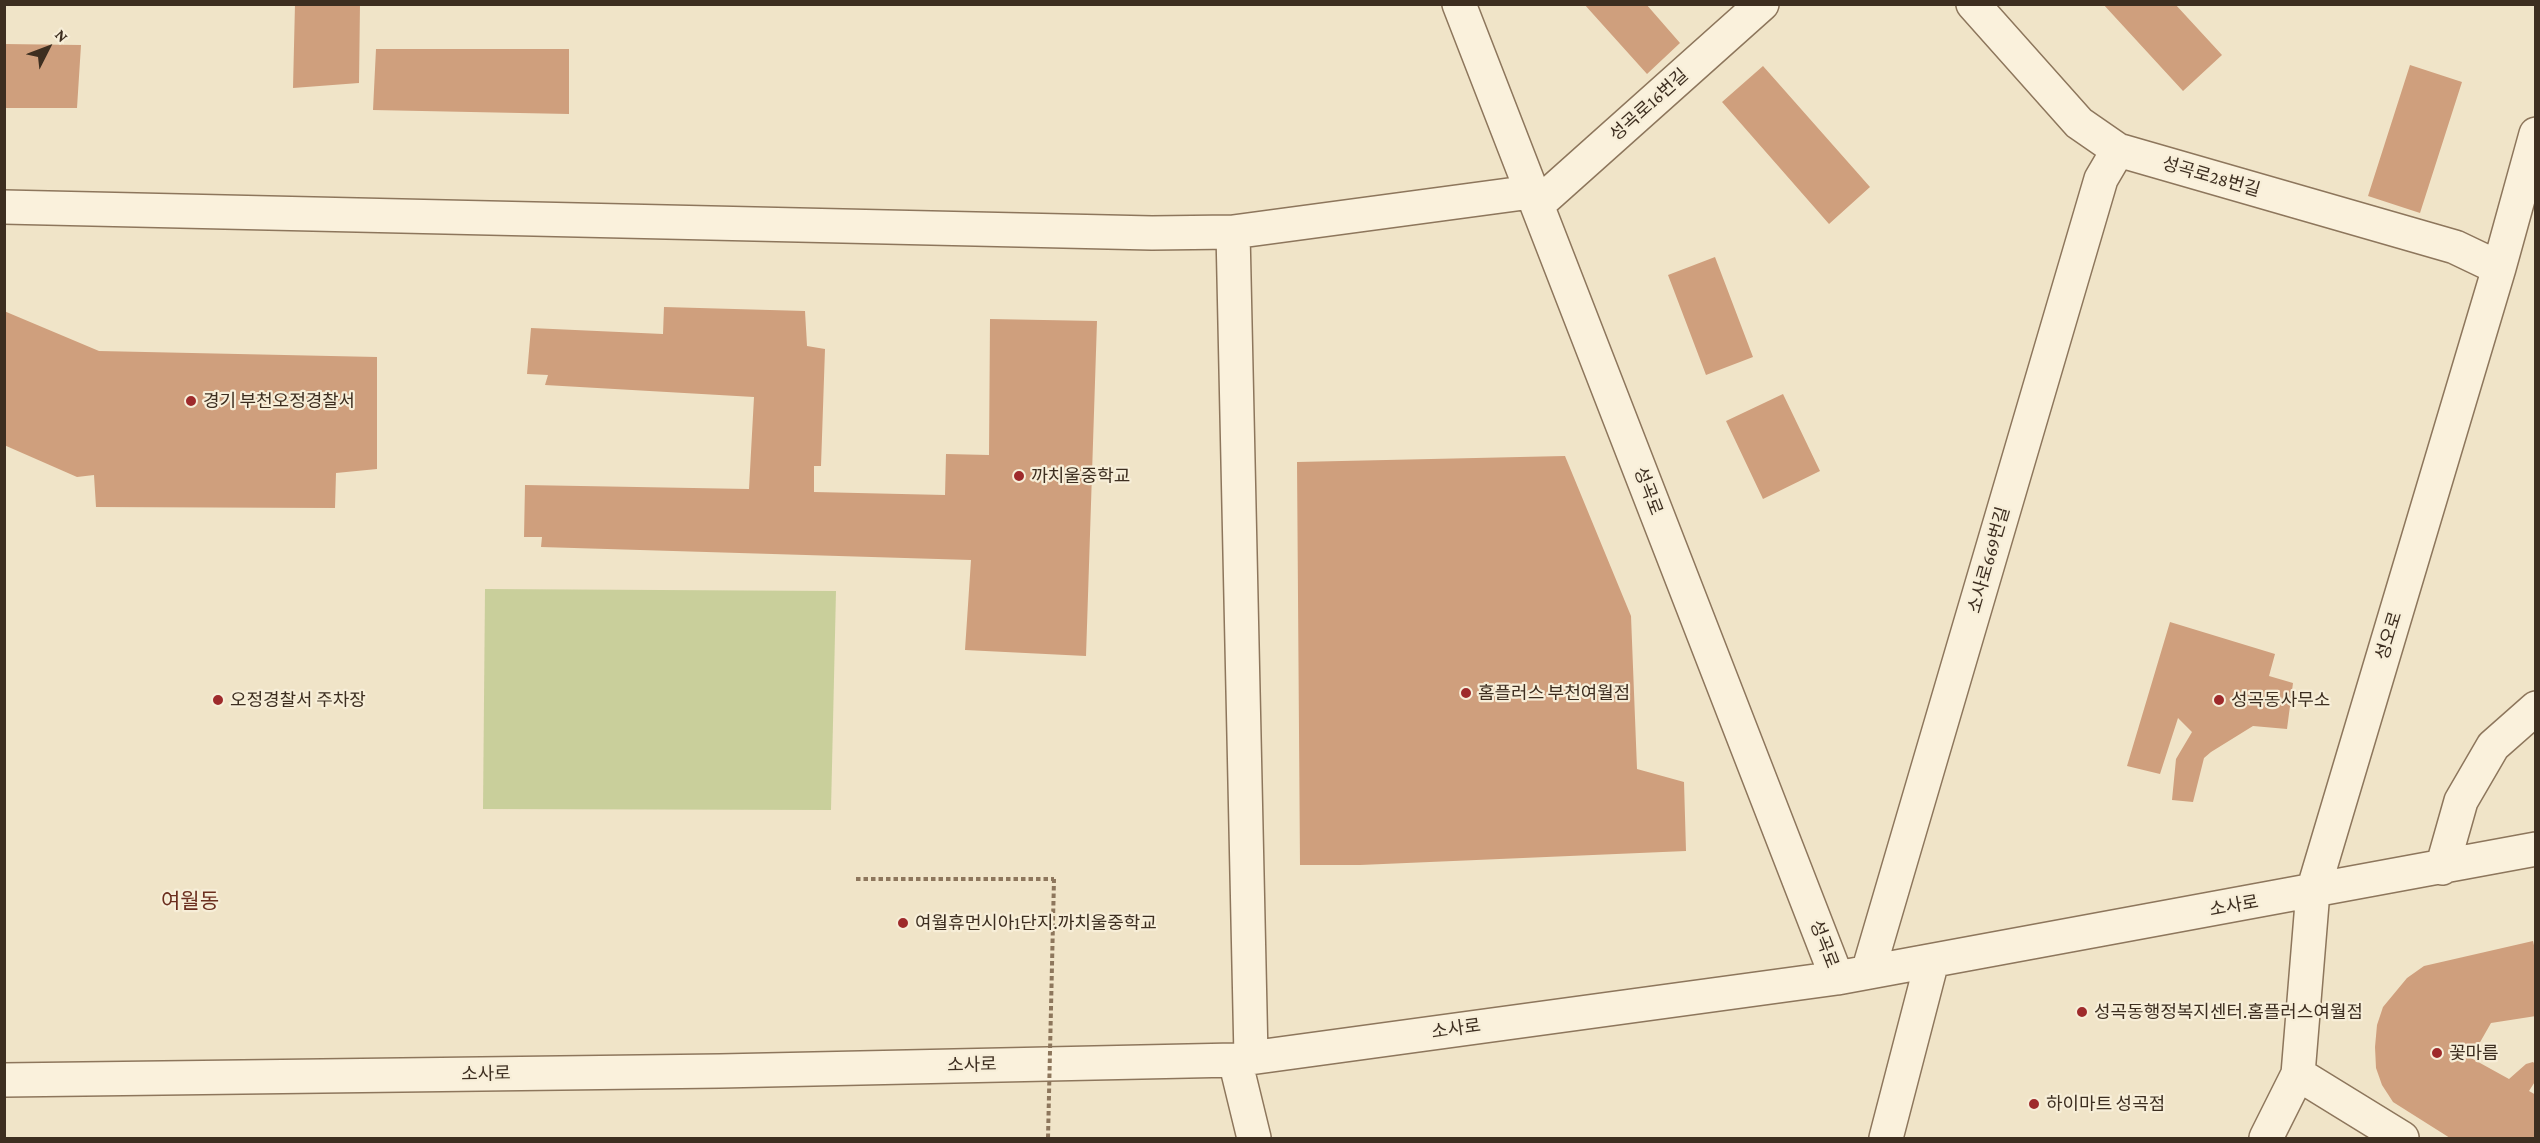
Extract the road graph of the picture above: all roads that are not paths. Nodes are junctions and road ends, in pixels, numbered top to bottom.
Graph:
1 (1459, 4) edge
2 (1762, 4) edge
3 (1973, 4) edge
4 (2535, 134) edge
5 (2118, 150) junction
6 (1534, 199) junction
7 (4, 207) edge
8 (1233, 232) junction
9 (2499, 268) junction
10 (2535, 708) edge
11 (2535, 849) edge
12 (2442, 868) junction
13 (2313, 891) junction
14 (1932, 961) junction
15 (1853, 975) junction
16 (1243, 1058) junction
17 (2298, 1074) junction
18 (4, 1080) edge
19 (1254, 1138) edge
20 (1886, 1138) edge
21 (2266, 1138) edge
22 (2402, 1138) edge

1 - 6 street, 성곡로
2 - 6 street, 성곡로16번길
3 - 5 street, 성곡로28번길
4 - 9 street, 성오로
5 - 9 street, 성곡로28번길
5 - 15 street, 소사로669번길
6 - 8 street
6 - 15 street, 성곡로
7 - 8 street
8 - 16 street
9 - 13 street, 성오로
10 - 12 street
11 - 12 street, 소사로
12 - 13 street, 소사로
13 - 14 street, 소사로
13 - 17 street, 성오로
14 - 15 street, 소사로
14 - 20 street
15 - 16 street, 소사로
16 - 18 street, 소사로
16 - 19 street
17 - 21 street, 성오로
17 - 22 street

